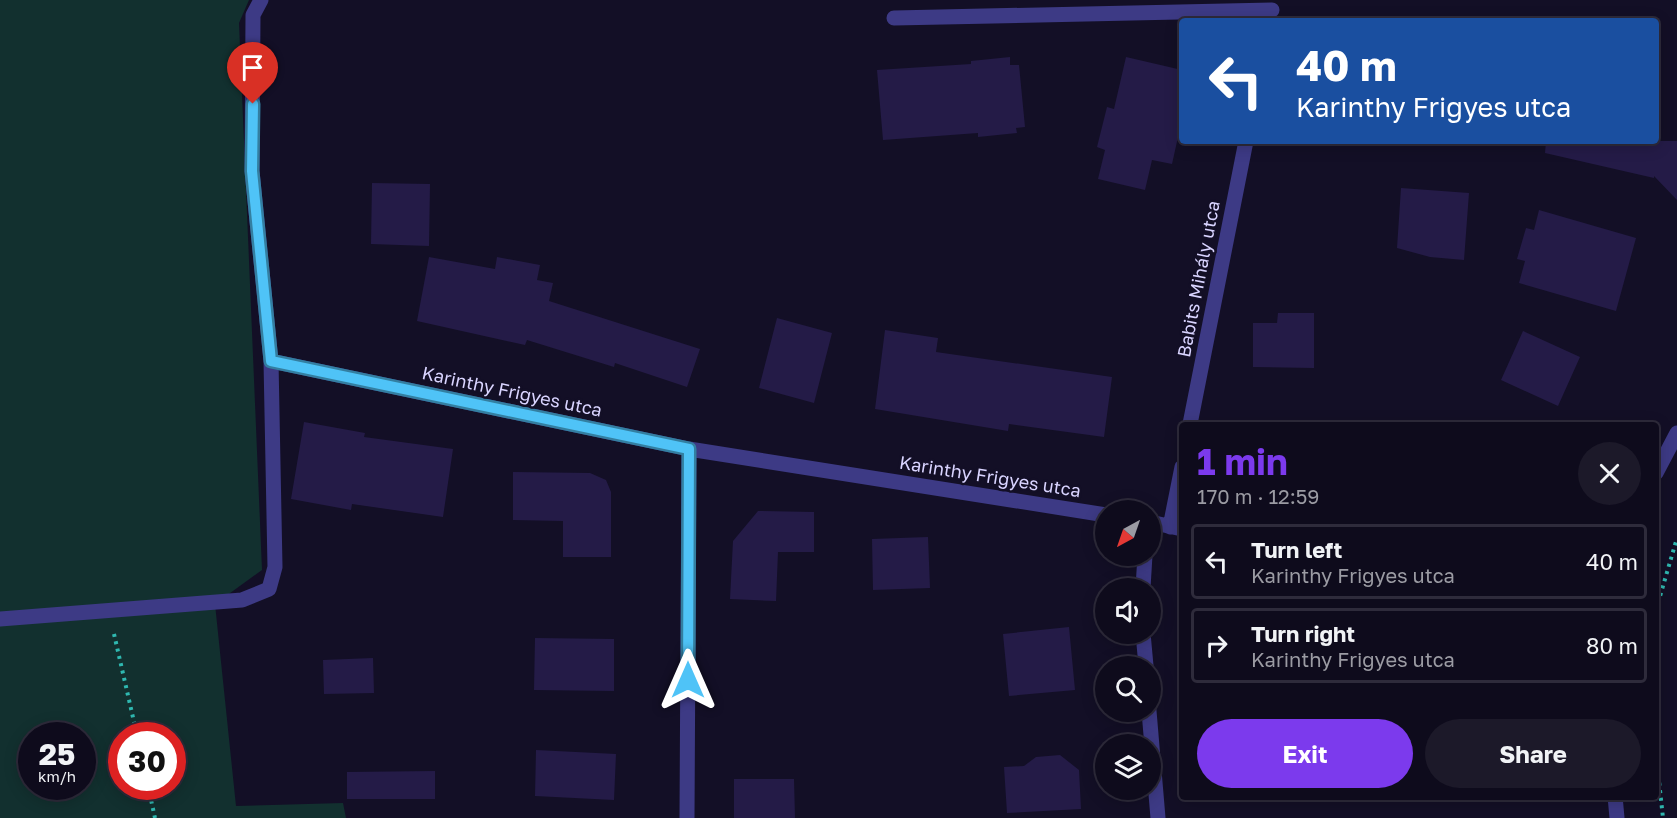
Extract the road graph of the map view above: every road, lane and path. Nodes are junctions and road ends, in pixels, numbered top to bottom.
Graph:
1 (261, 0) edge
2 (1272, 10) edge
3 (894, 18) dead end
4 (1245, 144) edge
5 (271, 361) junction
6 (1190, 422) edge
7 (1677, 433) edge
8 (689, 449) junction
9 (1659, 467) edge
10 (1179, 498) edge
11 (1095, 513) edge
12 (1161, 525) edge
13 (1176, 528) edge
14 (1677, 538) edge
15 (1659, 600) edge
16 (0, 619) edge
17 (114, 633) dead end
18 (134, 722) edge
19 (1150, 722) edge
20 (1659, 781) edge
21 (151, 800) edge
22 (1615, 800) edge
23 (155, 818) edge
24 (687, 818) edge
25 (1158, 818) edge
26 (1617, 818) edge
27 (1663, 818) edge

1 - 5 street
2 - 3 street
4 - 6 street, Babits Mihály utca
5 - 8 street, Karinthy Frigyes utca
5 - 16 street
7 - 9 street
8 - 11 street, Karinthy Frigyes utca
8 - 24 street
10 - 13 street
12 - 13 street
14 - 15 path
17 - 18 path
19 - 25 street
20 - 27 path
21 - 23 path
22 - 26 street

